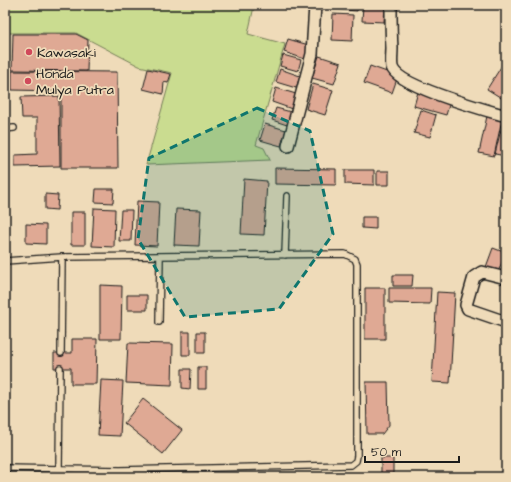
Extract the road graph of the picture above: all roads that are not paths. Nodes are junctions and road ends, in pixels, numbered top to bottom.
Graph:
1 (315, 5) edge
2 (391, 5) edge
3 (506, 116) edge
4 (5, 128) edge
5 (14, 128) dead end
6 (288, 146) dead end
7 (287, 196) dead end
8 (285, 255) junction
9 (160, 256) junction
10 (62, 257) junction
11 (5, 261) edge
12 (506, 278) edge
13 (159, 322) dead end
14 (506, 322) edge
15 (61, 353) dead end
16 (60, 368) dead end
17 (5, 468) edge
18 (59, 469) junction
19 (120, 470) junction
20 (120, 477) edge

1 - 6 street
2 - 3 street
4 - 5 lane
7 - 8 lane
8 - 9 lane
8 - 19 lane
9 - 10 lane
9 - 13 lane
10 - 11 lane
10 - 15 lane
12 - 14 street
16 - 18 lane
17 - 18 lane
18 - 19 lane
19 - 20 lane

